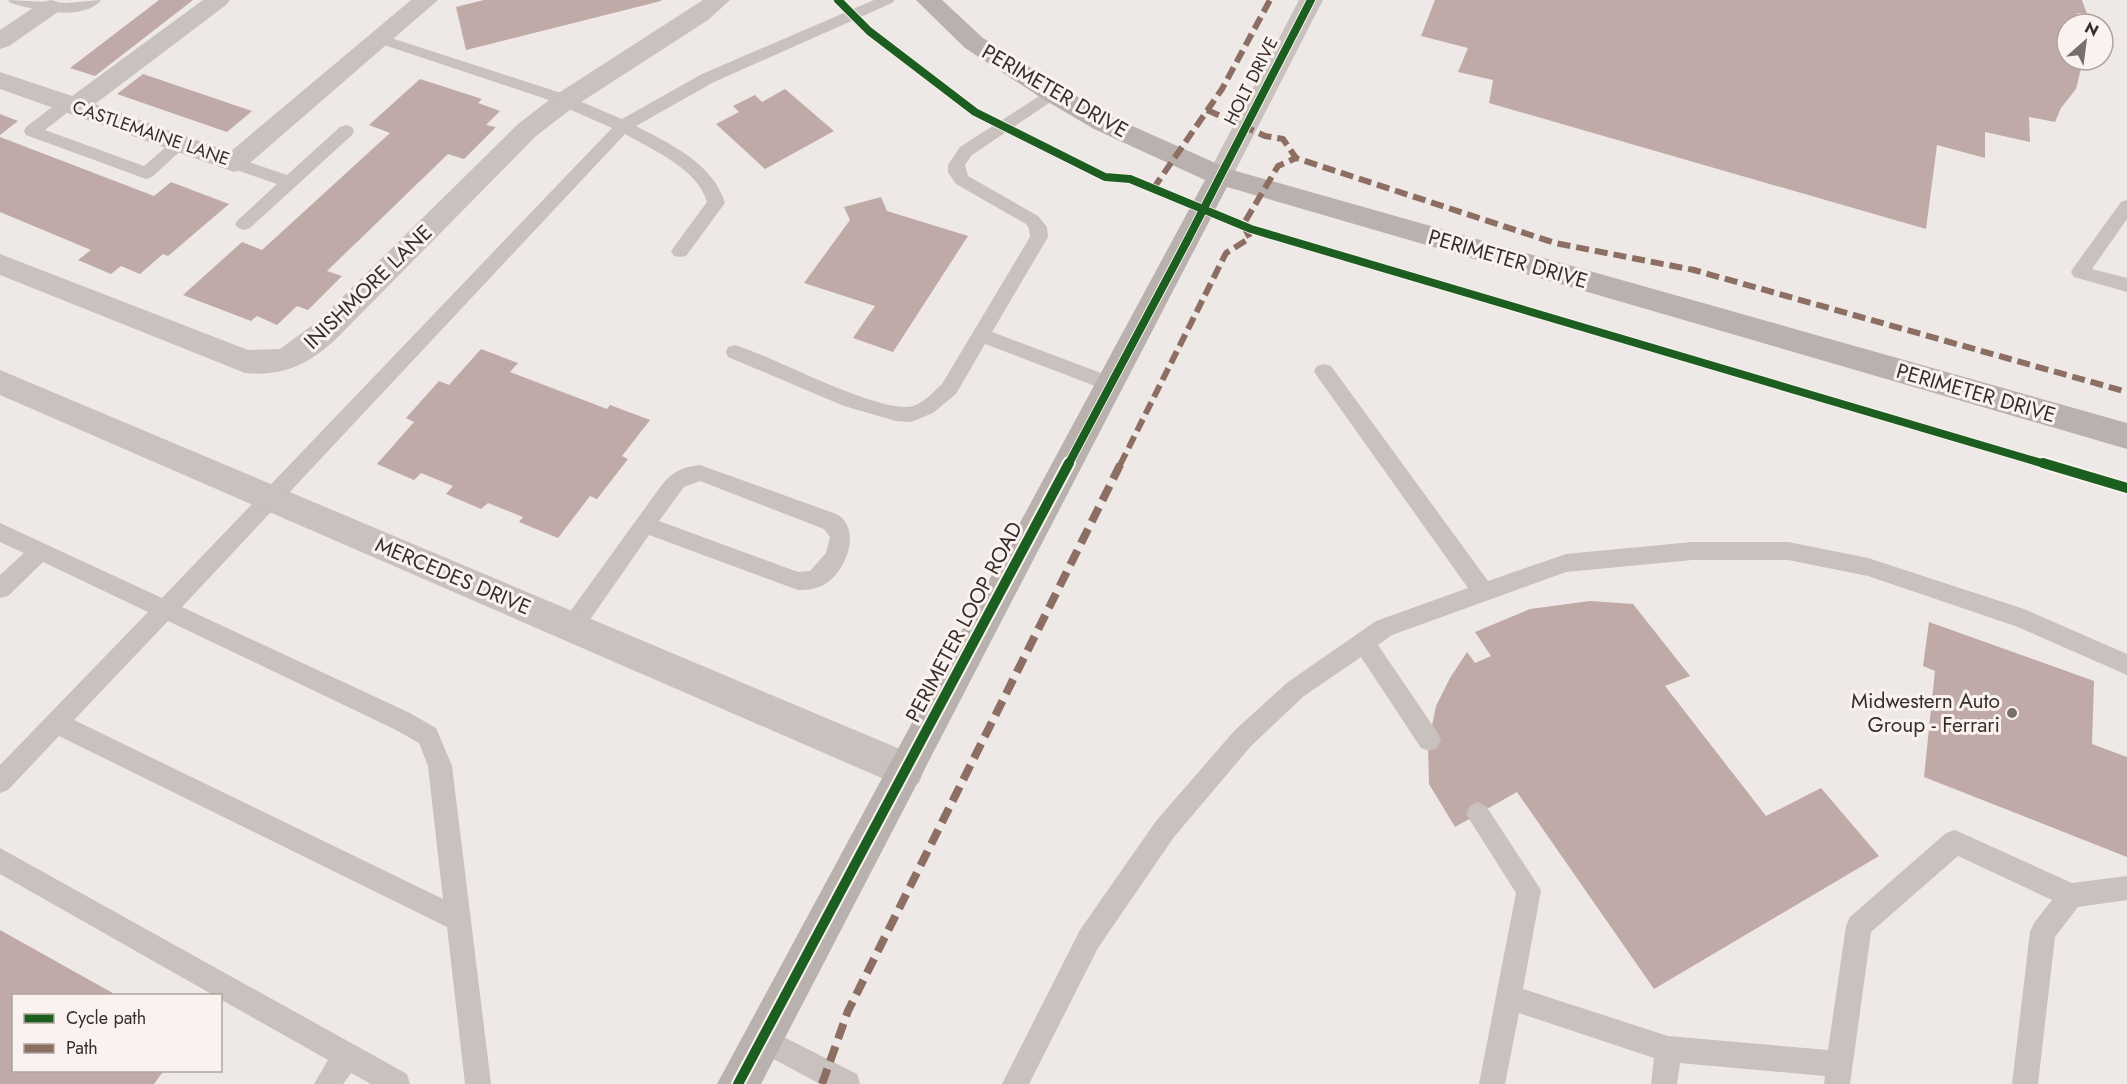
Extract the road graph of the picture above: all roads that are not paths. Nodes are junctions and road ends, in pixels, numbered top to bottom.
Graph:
1 (16, 0) edge
2 (93, 0) edge
3 (218, 0) edge
4 (426, 0) edge
5 (718, 0) edge
6 (887, 0) edge
7 (928, 0) edge
8 (1311, 0) edge
9 (50, 7) junction
10 (380, 39) junction
11 (0, 41) edge
12 (0, 80) edge
13 (1052, 93) junction
14 (566, 100) junction
15 (70, 106) junction
16 (623, 126) junction
17 (346, 131) dead end
18 (180, 144) junction
19 (234, 163) junction
20 (1220, 176) junction
21 (290, 182) junction
22 (2127, 206) edge
23 (244, 224) dead end
24 (680, 251) dead end
25 (0, 264) edge
26 (2127, 285) edge
27 (981, 335) junction
28 (735, 352) dead end
29 (1324, 371) dead end
30 (0, 382) edge
31 (1110, 384) junction
32 (2127, 436) edge
33 (272, 498) junction
34 (645, 525) junction
35 (0, 532) edge
36 (40, 551) junction
37 (0, 589) edge
38 (1482, 592) junction
39 (165, 610) junction
40 (572, 627) junction
41 (1364, 643) junction
42 (2127, 664) edge
43 (56, 723) junction
44 (1429, 740) dead end
45 (906, 770) junction
46 (0, 782) edge
47 (1479, 814) dead end
48 (0, 860) edge
49 (2127, 888) edge
50 (2071, 896) junction
51 (458, 919) junction
52 (1509, 997) junction
53 (762, 1040) junction
54 (1668, 1049) junction
55 (346, 1056) junction
56 (1838, 1074) edge
57 (327, 1084) edge
58 (397, 1084) edge
59 (478, 1084) edge
60 (738, 1084) edge
61 (847, 1084) edge
62 (1015, 1084) edge
63 (1492, 1084) edge
64 (1664, 1084) edge
65 (2025, 1084) edge

1 - 9 lane
2 - 9 lane
3 - 15 street
4 - 10 street, CASTLEMAINE LANE
5 - 14 street, INISHMORE LANE
6 - 16 lane
7 - 13 main road, PERIMETER DRIVE
8 - 20 street, HOLT DRIVE
9 - 11 street
10 - 14 lane
10 - 19 street, CASTLEMAINE LANE
12 - 15 street, CASTLEMAINE LANE
13 - 20 main road, PERIMETER DRIVE
13 - 27 lane
14 - 16 lane
14 - 25 street, INISHMORE LANE
15 - 18 street, CASTLEMAINE LANE
15 - 18 lane
16 - 24 lane
16 - 33 lane
17 - 21 lane
18 - 19 street, CASTLEMAINE LANE
19 - 21 lane
20 - 31 main road, PERIMETER LOOP ROAD
20 - 32 main road, PERIMETER DRIVE
21 - 23 lane
22 - 26 lane
27 - 28 lane
27 - 31 lane
29 - 38 lane
30 - 33 street, MERCEDES DRIVE
31 - 45 main road, PERIMETER LOOP ROAD
33 - 39 lane
33 - 40 street, MERCEDES DRIVE
34 - 34 lane
34 - 40 lane
35 - 36 lane
36 - 37 lane
36 - 39 lane
38 - 41 lane
38 - 42 lane
39 - 43 lane
39 - 51 lane
40 - 45 street, MERCEDES DRIVE
41 - 44 lane
41 - 62 lane
43 - 46 lane
43 - 51 lane
45 - 53 main road, PERIMETER LOOP ROAD
47 - 52 lane
48 - 55 lane
49 - 50 lane
50 - 56 lane
50 - 65 lane
51 - 59 lane
52 - 54 lane
52 - 63 lane
53 - 60 main road, PERIMETER LOOP ROAD
53 - 61 lane
54 - 56 lane
54 - 64 lane
55 - 57 lane
55 - 58 lane

